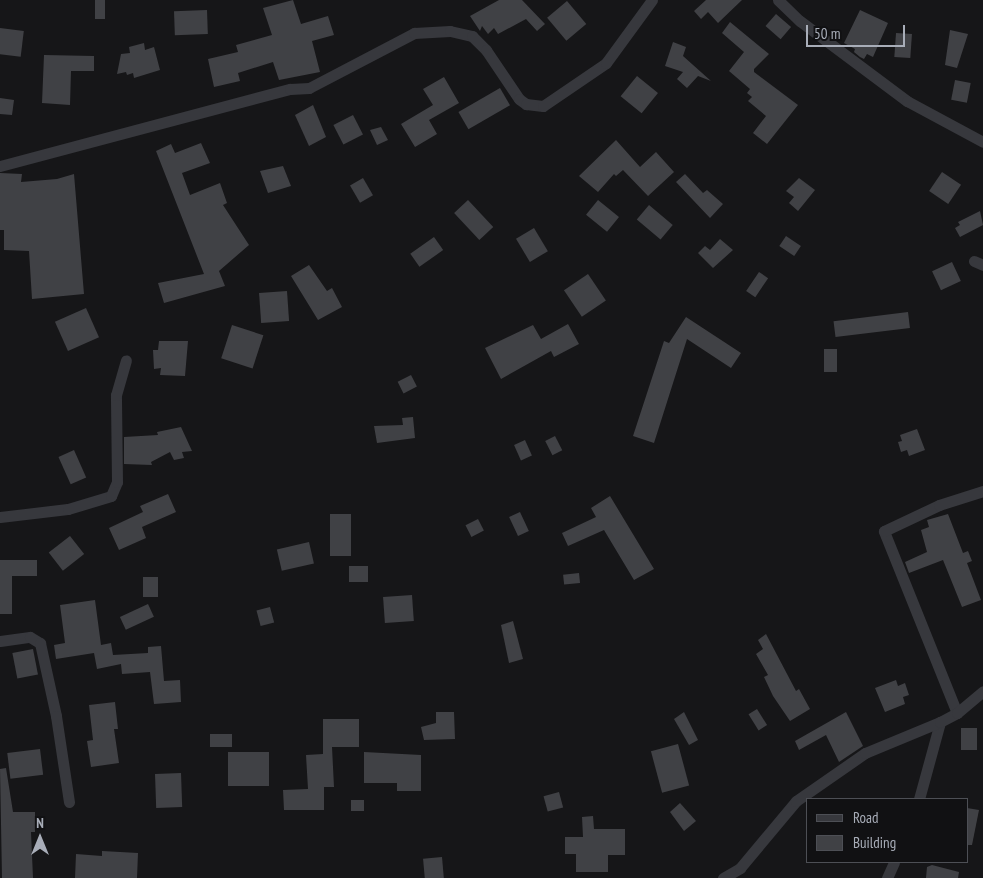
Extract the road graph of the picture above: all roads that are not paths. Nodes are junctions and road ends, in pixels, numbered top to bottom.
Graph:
1 (652, 0) edge
2 (778, 0) edge
3 (983, 142) edge
4 (0, 166) edge
5 (126, 360) dead end
6 (983, 491) edge
7 (0, 517) edge
8 (0, 641) edge
9 (983, 691) edge
10 (956, 713) junction
11 (940, 722) junction
12 (919, 798) edge
13 (70, 802) dead end
14 (894, 863) edge
15 (723, 878) edge
16 (887, 878) edge

1 - 4 street
2 - 3 street
5 - 7 street
6 - 10 street
8 - 13 street
9 - 10 street
10 - 11 street
11 - 12 street
11 - 15 street
14 - 16 street

